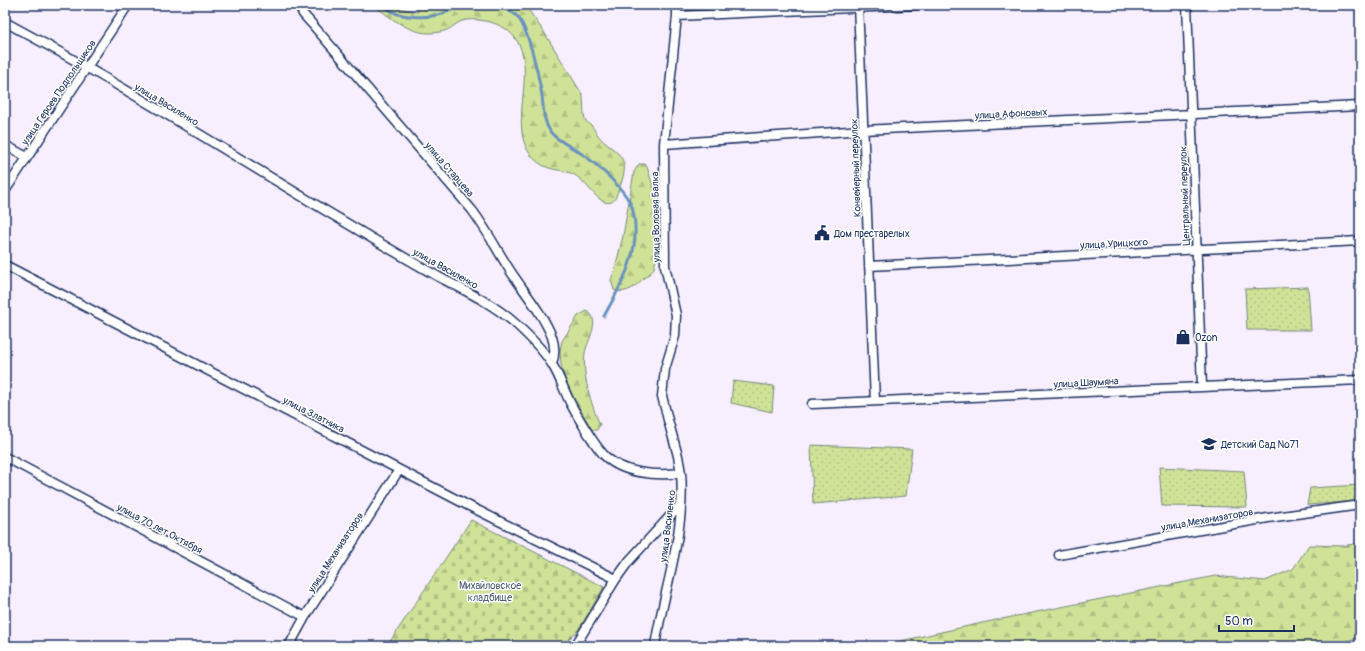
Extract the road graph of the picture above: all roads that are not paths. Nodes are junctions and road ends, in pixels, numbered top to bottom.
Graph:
1 (128, 5) edge
2 (299, 5) edge
3 (677, 5) edge
4 (917, 5) edge
5 (1187, 5) edge
6 (858, 6) edge
7 (678, 16) junction
8 (5, 22) edge
9 (87, 67) junction
10 (1360, 106) edge
11 (1191, 114) junction
12 (864, 130) junction
13 (664, 144) junction
14 (5, 145) edge
15 (27, 157) junction
16 (5, 191) edge
17 (1360, 241) edge
18 (1196, 249) junction
19 (5, 265) edge
20 (869, 266) junction
21 (552, 364) junction
22 (1360, 380) edge
23 (1202, 387) junction
24 (875, 401) junction
25 (812, 404) dead end
26 (5, 457) edge
27 (399, 470) junction
28 (681, 473) junction
29 (681, 504) junction
30 (1360, 505) edge
31 (1059, 556) dead end
32 (616, 579) junction
33 (305, 617) junction
34 (289, 646) edge
35 (575, 646) edge
36 (655, 646) edge

1 - 9 street, улица Героев Подпольщиков
2 - 21 street, улица Старцева
3 - 7 street, улица Воловая Балка
4 - 6 street
5 - 11 street, Центральный переулок
6 - 7 street
6 - 12 street, Конвейерный переулок
7 - 13 street, улица Воловая Балка
8 - 9 street, улица Василенко
9 - 15 street, улица Героев Подпольщиков
9 - 21 street, улица Василенко
10 - 11 street, улица Афоновых
11 - 12 street, улица Афоновых
11 - 18 street, Центральный переулок
12 - 13 street, улица Афоновых
12 - 20 street, Конвейерный переулок
13 - 28 street, улица Воловая Балка
14 - 15 street
15 - 16 street, улица Героев Подпольщиков
17 - 18 street, улица Урицкого
18 - 20 street, улица Урицкого
18 - 23 street, Центральный переулок
19 - 27 street, улица Златника
20 - 24 street, Конвейерный переулок
21 - 28 street, улица Василенко
22 - 23 street, улица Шаумяна
23 - 24 street, улица Шаумяна
24 - 25 street, улица Шаумяна
26 - 33 street, улица 70 лет Октября
27 - 32 street, улица Златника
27 - 33 street, улица Механизаторов
28 - 29 street, улица Василенко
29 - 32 street
29 - 36 street, улица Василенко
30 - 31 street, улица Механизаторов
32 - 35 street
33 - 34 street, улица Механизаторов

